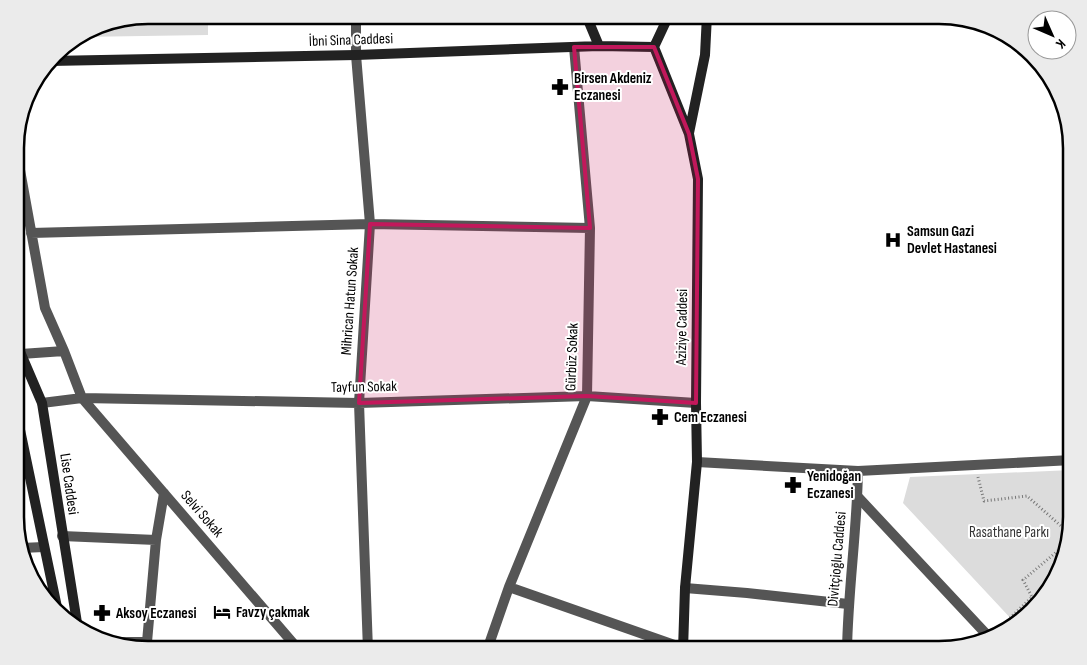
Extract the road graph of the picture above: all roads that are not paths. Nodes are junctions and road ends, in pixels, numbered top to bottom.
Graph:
1 (356, 24) edge
2 (590, 24) edge
3 (665, 24) edge
4 (707, 24) edge
5 (599, 46) junction
6 (574, 47) junction
7 (654, 47) junction
8 (356, 55) junction
9 (58, 62) edge
10 (689, 134) junction
11 (24, 193) edge
12 (370, 224) junction
13 (590, 228) junction
14 (31, 233) junction
15 (24, 351) edge
16 (64, 351) junction
17 (24, 364) edge
18 (587, 396) junction
19 (82, 398) junction
20 (42, 402) junction
21 (696, 402) junction
22 (359, 403) junction
23 (24, 449) edge
24 (1063, 460) edge
25 (697, 462) junction
26 (858, 471) junction
27 (164, 492) junction
28 (858, 497) junction
29 (62, 536) junction
30 (156, 540) junction
31 (44, 547) junction
32 (28, 548) edge
33 (509, 586) junction
34 (684, 588) junction
35 (56, 601) edge
36 (848, 604) junction
37 (76, 618) edge
38 (984, 633) edge
39 (147, 641) edge
40 (291, 641) edge
41 (368, 641) edge
42 (490, 641) edge
43 (661, 641) edge
44 (683, 641) edge
45 (847, 641) edge

1 - 8 street, Mihrican Hatun Sokak
2 - 5 main road
3 - 7 main road
4 - 10 main road
5 - 6 main road, İbni Sina Caddesi
5 - 7 main road, İbni Sina Caddesi
6 - 8 main road, İbni Sina Caddesi
6 - 13 street, Gürbüz Sokak
7 - 10 main road, Aziziye Caddesi
8 - 9 main road, İbni Sina Caddesi
8 - 12 street, Mihrican Hatun Sokak
10 - 21 main road, Aziziye Caddesi
11 - 14 street
12 - 13 street
12 - 14 street
12 - 22 street, Mihrican Hatun Sokak
13 - 18 street, Gürbüz Sokak
14 - 16 street
15 - 16 street
16 - 19 street
17 - 20 main road, Lise Caddesi
18 - 21 street, Tayfun Sokak
18 - 22 street, Tayfun Sokak
18 - 33 street, Gürbüz Sokak
19 - 20 street, Tayfun Sokak
19 - 22 street, Tayfun Sokak
19 - 27 street, Selvi Sokak
20 - 29 main road, Lise Caddesi
21 - 25 main road, Aziziye Caddesi
22 - 41 street, Mihrican Hatun Sokak
23 - 31 main road
24 - 26 street
25 - 26 street
25 - 34 main road, Aziziye Caddesi
26 - 28 street, Divitçioğlu Caddesi
27 - 30 street
27 - 40 street, Selvi Sokak
28 - 36 street, Divitçioğlu Caddesi
28 - 38 street
29 - 30 street
29 - 37 main road, Lise Caddesi
30 - 39 street
31 - 32 street
31 - 35 main road
33 - 42 street, Gürbüz Sokak
33 - 43 street
34 - 36 street
34 - 44 main road, Aziziye Caddesi
36 - 45 street, Divitçioğlu Caddesi

